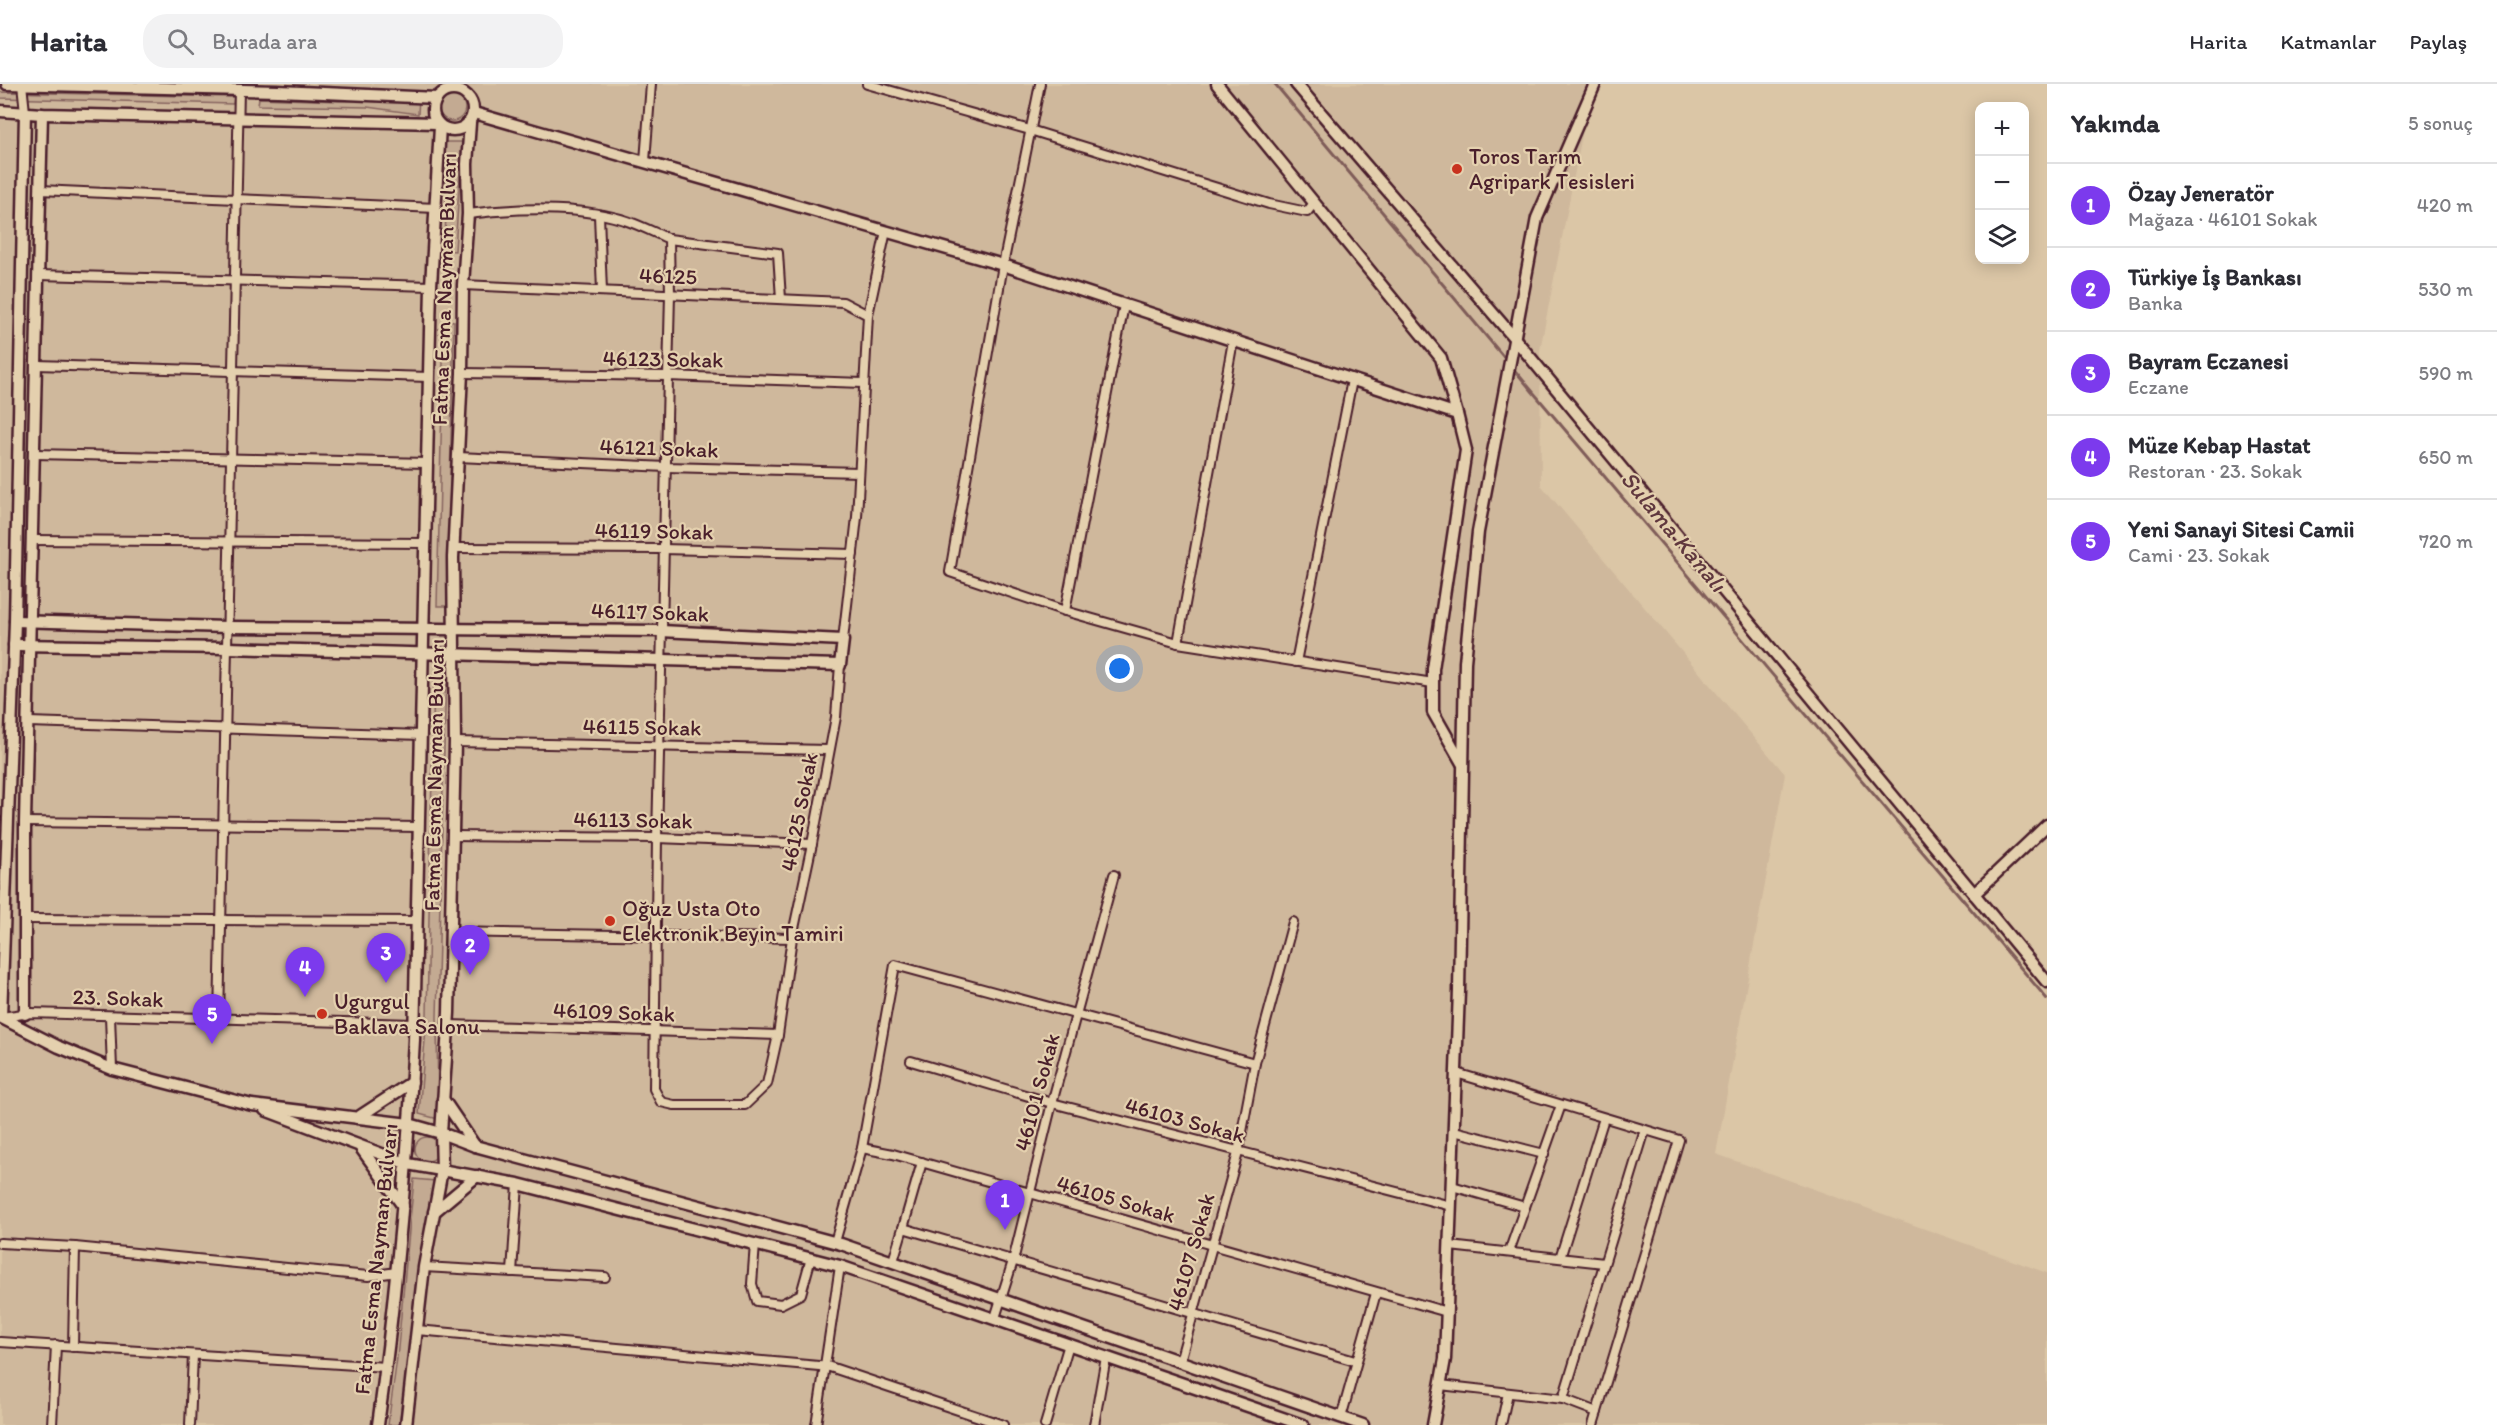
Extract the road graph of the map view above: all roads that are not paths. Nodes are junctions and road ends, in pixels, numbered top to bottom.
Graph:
1 (7, 84) edge
2 (22, 84) edge
3 (469, 84) edge
4 (651, 84) edge
5 (867, 84) edge
6 (1040, 84) edge
7 (1217, 84) edge
8 (1296, 84) edge
9 (1595, 84) edge
10 (162, 86) edge
11 (278, 87) edge
12 (239, 89) junction
13 (439, 92) edge
14 (468, 96) junction
15 (0, 111) edge
16 (25, 112) junction
17 (42, 114) junction
18 (472, 118) junction
19 (239, 119) junction
20 (439, 124) junction
21 (1030, 130) junction
22 (645, 161) junction
23 (40, 190) junction
24 (237, 199) junction
25 (1314, 203) junction
26 (436, 208) junction
27 (468, 214) junction
28 (599, 215) junction
29 (886, 231) junction
30 (669, 239) junction
31 (1003, 265) junction
32 (39, 275) junction
33 (235, 280) junction
34 (463, 285) junction
35 (431, 286) junction
36 (602, 291) junction
37 (670, 294) junction
38 (782, 299) junction
39 (1124, 305) junction
40 (868, 315) junction
41 (1515, 339) junction
42 (1233, 341) junction
43 (37, 365) junction
44 (233, 371) junction
45 (462, 373) junction
46 (667, 376) junction
47 (429, 377) junction
48 (1352, 380) junction
49 (863, 383) junction
50 (1457, 414) junction
51 (35, 454) junction
52 (458, 457) junction
53 (231, 459) junction
54 (427, 463) junction
55 (666, 467) junction
56 (859, 472) junction
57 (33, 540) junction
58 (229, 542) junction
59 (425, 543) junction
60 (454, 548) junction
61 (663, 549) junction
62 (853, 554) junction
63 (1065, 611) junction
64 (15, 621) junction
65 (31, 622) junction
66 (227, 627) junction
67 (455, 628) junction
68 (422, 630) junction
69 (661, 631) junction
70 (843, 640) junction
71 (1178, 643) junction
72 (14, 645) junction
73 (31, 645) junction
74 (228, 648) junction
75 (422, 653) junction
76 (455, 655) junction
77 (661, 661) junction
78 (1296, 662) junction
79 (840, 665) junction
80 (1433, 683) junction
81 (28, 722) junction
82 (225, 729) junction
83 (421, 735) junction
84 (455, 742) junction
85 (659, 745) junction
86 (828, 750) junction
87 (1462, 763) junction
88 (25, 822) junction
89 (223, 825) junction
90 (2047, 825) edge
91 (418, 827) junction
92 (453, 836) junction
93 (657, 838) junction
94 (812, 844) junction
95 (1114, 875) dead end
96 (1974, 894) junction
97 (25, 920) junction
98 (221, 920) junction
99 (417, 921) junction
100 (1293, 922) dead end
101 (451, 932) junction
102 (656, 935) junction
103 (792, 938) junction
104 (2047, 982) edge
105 (25, 1014) junction
106 (110, 1016) junction
107 (1076, 1016) junction
108 (1, 1017) edge
109 (219, 1020) junction
110 (414, 1024) junction
111 (448, 1025) junction
112 (654, 1031) junction
113 (778, 1035) junction
114 (911, 1061) dead end
115 (1254, 1063) junction
116 (112, 1069) junction
117 (1456, 1073) junction
118 (412, 1082) junction
119 (443, 1099) junction
120 (1052, 1103) junction
121 (252, 1105) junction
122 (1561, 1105) junction
123 (357, 1118) junction
124 (1604, 1118) junction
125 (410, 1124) junction
126 (1645, 1130) junction
127 (1454, 1131) junction
128 (441, 1133) junction
129 (475, 1146) junction
130 (361, 1148) junction
131 (862, 1148) junction
132 (1238, 1153) junction
133 (1544, 1154) junction
134 (922, 1162) junction
135 (408, 1164) junction
136 (442, 1170) junction
137 (477, 1176) junction
138 (518, 1184) junction
139 (1452, 1186) junction
140 (1030, 1194) junction
141 (403, 1206) junction
142 (1451, 1206) junction
143 (1525, 1207) junction
144 (434, 1212) junction
145 (903, 1228) junction
146 (0, 1242) edge
147 (835, 1242) junction
148 (755, 1244) junction
149 (1212, 1245) junction
150 (1450, 1246) junction
151 (75, 1247) junction
152 (1509, 1252) junction
153 (811, 1258) junction
154 (1560, 1258) junction
155 (892, 1261) junction
156 (1013, 1261) junction
157 (1604, 1263) junction
158 (840, 1266) junction
159 (424, 1267) junction
160 (397, 1272) junction
161 (512, 1272) junction
162 (605, 1277) dead end
163 (1376, 1293) junction
164 (1002, 1299) junction
165 (1193, 1312) junction
166 (1447, 1312) junction
167 (994, 1318) junction
168 (417, 1330) junction
169 (0, 1342) edge
170 (1069, 1344) junction
171 (56, 1345) junction
172 (73, 1347) junction
173 (193, 1354) junction
174 (1106, 1357) junction
175 (1180, 1361) junction
176 (1355, 1361) junction
177 (386, 1367) junction
178 (825, 1368) junction
179 (1440, 1385) junction
180 (1508, 1393) junction
181 (1563, 1399) junction
182 (1597, 1412) junction
183 (1341, 1418) junction
184 (52, 1425) edge
185 (190, 1425) edge
186 (378, 1425) edge
187 (406, 1425) edge
188 (816, 1425) edge
189 (1003, 1425) edge
190 (1045, 1425) edge
191 (1094, 1425) edge
192 (1303, 1425) edge
193 (1363, 1425) edge
194 (1433, 1425) edge
195 (1501, 1425) edge
196 (1593, 1425) edge

1 - 2 street
2 - 10 street
2 - 16 street
3 - 14 street
4 - 22 street
5 - 21 street
6 - 21 street
7 - 25 street
8 - 41 street
9 - 41 street
10 - 12 street
11 - 12 street
11 - 13 street
12 - 19 street
13 - 14 street
13 - 20 street
14 - 18 street
15 - 16 street
16 - 17 street
16 - 64 street
17 - 19 street
17 - 23 street
18 - 20 street
18 - 22 street
18 - 27 street, Fatma Esma Nayman Bulvarı
19 - 20 street
19 - 24 street
20 - 26 street, Fatma Esma Nayman Bulvarı
21 - 25 street
21 - 31 street
22 - 29 street
23 - 24 street
23 - 32 street
24 - 26 street
24 - 33 street
25 - 50 street
26 - 35 street, Fatma Esma Nayman Bulvarı
27 - 28 street
27 - 34 street, Fatma Esma Nayman Bulvarı
28 - 30 street
28 - 36 street
29 - 31 street
29 - 40 street
30 - 37 street, 46125 Sokak
30 - 38 street
31 - 39 street
31 - 63 street
32 - 33 street
32 - 43 street
33 - 35 street
33 - 44 street
34 - 36 street, 46125
34 - 45 street, Fatma Esma Nayman Bulvarı
35 - 47 street, Fatma Esma Nayman Bulvarı
36 - 37 street, 46125
37 - 38 street, 46125
37 - 46 street, 46125 Sokak
38 - 40 street, 46125
39 - 42 street
39 - 63 street
40 - 49 street
41 - 87 street
41 - 96 street
42 - 48 street
42 - 71 street
43 - 44 street
43 - 51 street
44 - 47 street
44 - 53 street
45 - 46 street, 46123 Sokak
45 - 52 street, Fatma Esma Nayman Bulvarı
46 - 49 street, 46123 Sokak
46 - 55 street, 46125 Sokak
47 - 54 street, Fatma Esma Nayman Bulvarı
48 - 50 street
48 - 78 street
49 - 56 street
50 - 80 street
51 - 53 street
51 - 57 street
52 - 55 street, 46121 Sokak
52 - 60 street, Fatma Esma Nayman Bulvarı
53 - 54 street
53 - 58 street
54 - 59 street, Fatma Esma Nayman Bulvarı
55 - 56 street, 46121 Sokak
55 - 61 street, 46125 Sokak
56 - 62 street
57 - 58 street
57 - 65 street
58 - 59 street
58 - 66 street
59 - 68 street, Fatma Esma Nayman Bulvarı
60 - 61 street, 46119 Sokak
60 - 67 street, Fatma Esma Nayman Bulvarı
61 - 62 street, 46119 Sokak
61 - 69 street, 46125 Sokak
62 - 70 street
63 - 71 street
64 - 65 street, 46117 Sokak
64 - 72 street
65 - 66 street, 46117 Sokak
65 - 73 street
66 - 68 street, 46117 Sokak
66 - 74 street
67 - 68 street, 46117 Sokak
67 - 69 street, 46117 Sokak
67 - 76 street, Fatma Esma Nayman Bulvarı
68 - 75 street, Fatma Esma Nayman Bulvarı
69 - 70 street, 46117 Sokak
69 - 77 street, 46125 Sokak
70 - 79 street
71 - 78 street
72 - 73 street
72 - 108 street
73 - 74 street
73 - 81 street
74 - 75 street
74 - 82 street
75 - 76 street
75 - 83 street, Fatma Esma Nayman Bulvarı
76 - 77 street
76 - 84 street, Fatma Esma Nayman Bulvarı
77 - 79 street
77 - 85 street, 46125 Sokak
78 - 80 street
79 - 86 street, 46125 Sokak
80 - 87 street
81 - 82 street
81 - 88 street
82 - 83 street
82 - 89 street
83 - 91 street, Fatma Esma Nayman Bulvarı
84 - 85 street, 46115 Sokak
84 - 92 street, Fatma Esma Nayman Bulvarı
85 - 86 street, 46115 Sokak
85 - 93 street, 46125 Sokak
86 - 94 street, 46125 Sokak
87 - 117 street
88 - 89 street
88 - 97 street
89 - 91 street
89 - 98 street
90 - 96 street
91 - 99 street, Fatma Esma Nayman Bulvarı
92 - 93 street, 46113 Sokak
92 - 101 street, Fatma Esma Nayman Bulvarı
93 - 94 street, 46113 Sokak
93 - 102 street, 46125 Sokak
94 - 103 street, 46125 Sokak
95 - 107 street, 46101 Sokak
96 - 104 street
97 - 98 street
97 - 105 street
98 - 99 street
98 - 109 street
99 - 110 street, Fatma Esma Nayman Bulvarı
100 - 115 street, 46107 Sokak
101 - 102 street
101 - 111 street, Fatma Esma Nayman Bulvarı
102 - 103 street
102 - 112 street, 46125 Sokak
103 - 113 street, 46125 Sokak
105 - 106 street, 23. Sokak
105 - 108 street, 23. Sokak
106 - 109 street, 23. Sokak
106 - 116 street
107 - 115 street
107 - 120 street, 46101 Sokak
107 - 131 street
108 - 116 street
109 - 110 street, 23. Sokak
110 - 118 street, Fatma Esma Nayman Bulvarı
111 - 112 street, 46109 Sokak
111 - 119 street, Fatma Esma Nayman Bulvarı
112 - 113 street, 46109 Sokak
112 - 113 street, 46125 Sokak
114 - 120 street, 46103 Sokak
115 - 132 street, 46107 Sokak
116 - 121 street
117 - 122 street
117 - 127 street
118 - 123 street
118 - 125 street, Fatma Esma Nayman Bulvarı
119 - 128 street, Fatma Esma Nayman Bulvarı
119 - 129 street
120 - 132 street, 46103 Sokak
120 - 140 street, 46101 Sokak
121 - 123 street
121 - 130 street
122 - 124 street
122 - 133 street
123 - 125 street
124 - 126 street
124 - 154 street
125 - 128 street
125 - 135 street, Fatma Esma Nayman Bulvarı
126 - 157 street
126 - 182 street
127 - 133 street
127 - 139 street
128 - 129 street
128 - 136 street, Fatma Esma Nayman Bulvarı
129 - 147 street
130 - 135 street
130 - 141 street
131 - 134 street, 46105 Sokak
131 - 147 street
132 - 142 street, 46103 Sokak
132 - 149 street, 46107 Sokak
133 - 143 street
134 - 140 street, 46105 Sokak
134 - 145 street
135 - 136 street
135 - 141 street, Fatma Esma Nayman Bulvarı
136 - 137 street
136 - 144 street, Fatma Esma Nayman Bulvarı
137 - 138 street
137 - 144 street
138 - 148 street
138 - 161 street
139 - 142 street
139 - 143 street
140 - 149 street, 46105 Sokak
140 - 156 street, 46101 Sokak
141 - 160 street, Fatma Esma Nayman Bulvarı
142 - 150 street
143 - 152 street
144 - 159 street, Fatma Esma Nayman Bulvarı
145 - 155 street
145 - 156 street
146 - 151 street
147 - 155 street
148 - 153 street
148 - 153 street
149 - 163 street, 46105 Sokak
149 - 165 street, 46107 Sokak
150 - 152 street
150 - 166 street
151 - 160 street
151 - 172 street
152 - 154 street
153 - 158 street
154 - 157 street
155 - 164 street
156 - 164 street, 46101 Sokak
156 - 165 street
157 - 181 street
158 - 167 street
158 - 178 street
159 - 161 street
159 - 168 street, Fatma Esma Nayman Bulvarı
160 - 177 street, Fatma Esma Nayman Bulvarı
161 - 162 street
163 - 166 street, 46105 Sokak
163 - 176 street
164 - 167 street, 46101 Sokak
164 - 175 street
165 - 175 street, 46107 Sokak
165 - 176 street
166 - 179 street
167 - 170 street
168 - 178 street
168 - 187 street, Fatma Esma Nayman Bulvarı
169 - 171 street
170 - 174 street
170 - 190 street
171 - 172 street
171 - 184 street
172 - 173 street
173 - 177 street
173 - 185 street
174 - 191 street
174 - 192 street
175 - 183 street
176 - 183 street
177 - 186 street, Fatma Esma Nayman Bulvarı
178 - 188 street
178 - 189 street
179 - 180 street
179 - 194 street
180 - 181 street
180 - 195 street
181 - 182 street
182 - 196 street
183 - 193 street

